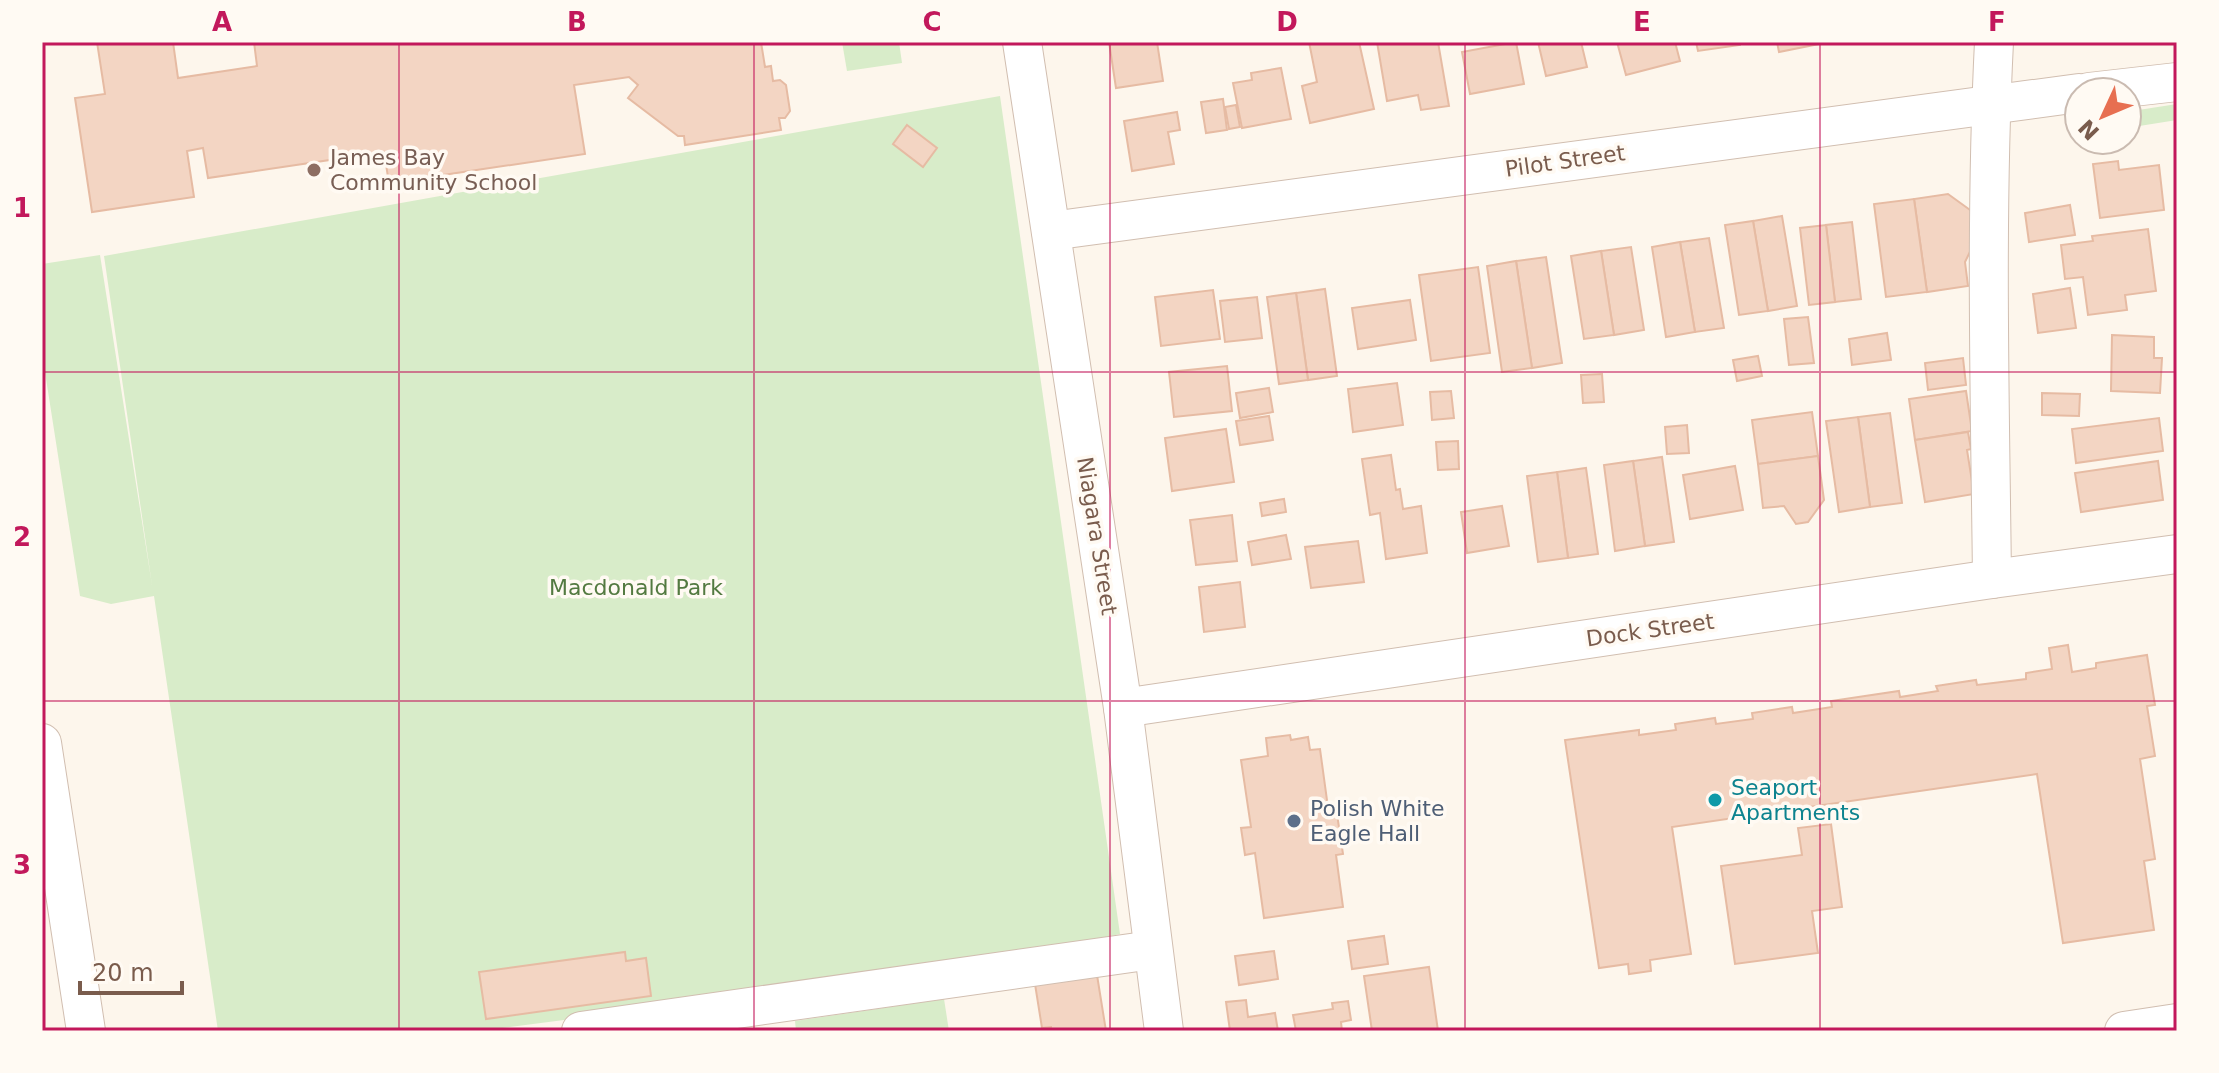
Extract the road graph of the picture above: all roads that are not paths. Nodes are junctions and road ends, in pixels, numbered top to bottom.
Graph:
1 (1022, 42) edge
2 (1994, 42) edge
3 (2177, 82) edge
4 (2143, 86) edge
5 (2063, 95) edge
6 (1991, 103) junction
7 (1051, 231) junction
8 (2177, 554) edge
9 (1992, 579) junction
10 (1123, 708) junction
11 (42, 743) edge
12 (1152, 950) junction
13 (2177, 1023) edge
14 (86, 1031) edge
15 (581, 1031) edge
16 (1164, 1031) edge
17 (2124, 1031) edge

1 - 7 street, Niagara Street
2 - 6 street
3 - 4 street
5 - 6 street, Pilot Street
6 - 7 street, Pilot Street
6 - 9 street
7 - 10 street, Niagara Street
8 - 9 street, Dock Street
9 - 10 street, Dock Street
10 - 12 street, Niagara Street
11 - 14 street
12 - 15 street
12 - 16 street, Niagara Street
13 - 17 street

